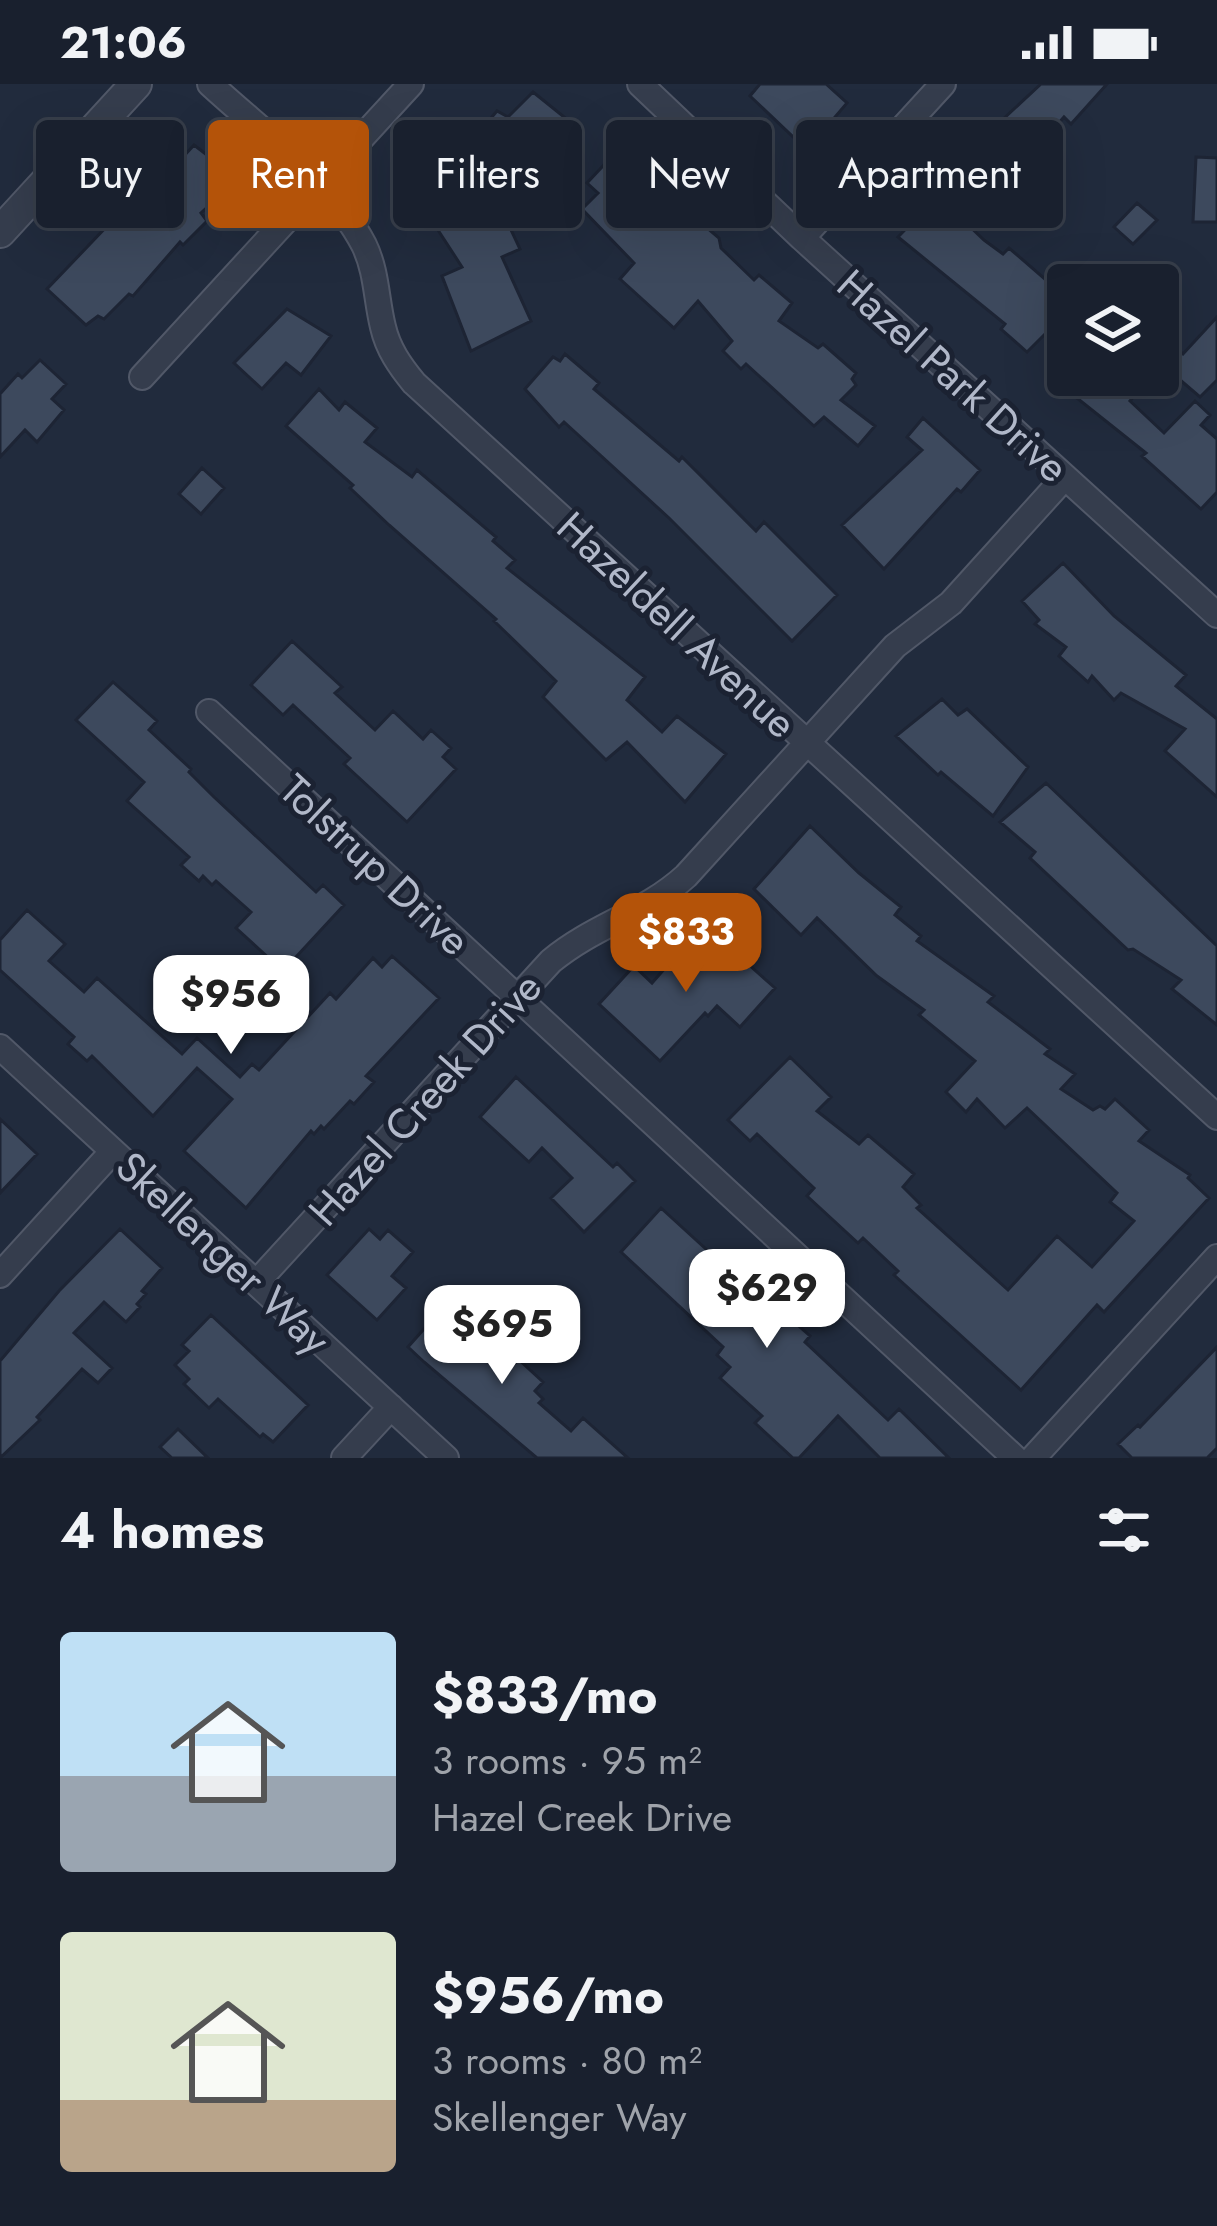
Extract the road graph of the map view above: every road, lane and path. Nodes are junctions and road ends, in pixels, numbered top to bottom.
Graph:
1 (136, 84) edge
2 (210, 84) edge
3 (411, 84) edge
4 (640, 84) edge
5 (944, 84) edge
6 (249, 120) edge
7 (369, 129) edge
8 (277, 228) edge
9 (351, 228) edge
10 (0, 232) edge
11 (802, 238) junction
12 (142, 377) dead end
13 (1065, 477) junction
14 (1217, 615) edge
15 (209, 712) dead end
16 (804, 742) junction
17 (517, 996) junction
18 (0, 1047) edge
19 (1217, 1118) edge
20 (113, 1151) junction
21 (1217, 1257) edge
22 (0, 1275) edge
23 (256, 1283) junction
24 (391, 1407) junction
25 (344, 1458) edge
26 (446, 1458) edge
27 (1015, 1458) edge
28 (1033, 1458) edge

1 - 10 street
2 - 6 street, Hazeldell Avenue
3 - 7 street
4 - 11 street, Hazel Park Drive
5 - 11 street
8 - 12 street
9 - 16 street, Hazeldell Avenue
11 - 13 street, Hazel Park Drive
13 - 14 street, Hazel Park Drive
13 - 16 street, Hazel Creek Drive
15 - 17 street, Tolstrup Drive
16 - 17 street, Hazel Creek Drive
16 - 19 street, Hazeldell Avenue
17 - 23 street, Hazel Creek Drive
17 - 27 street, Tolstrup Drive
18 - 20 street, Skellenger Way
20 - 22 street
20 - 23 street, Skellenger Way
21 - 28 street
23 - 24 street, Skellenger Way
24 - 25 street
24 - 26 street, Skellenger Way

